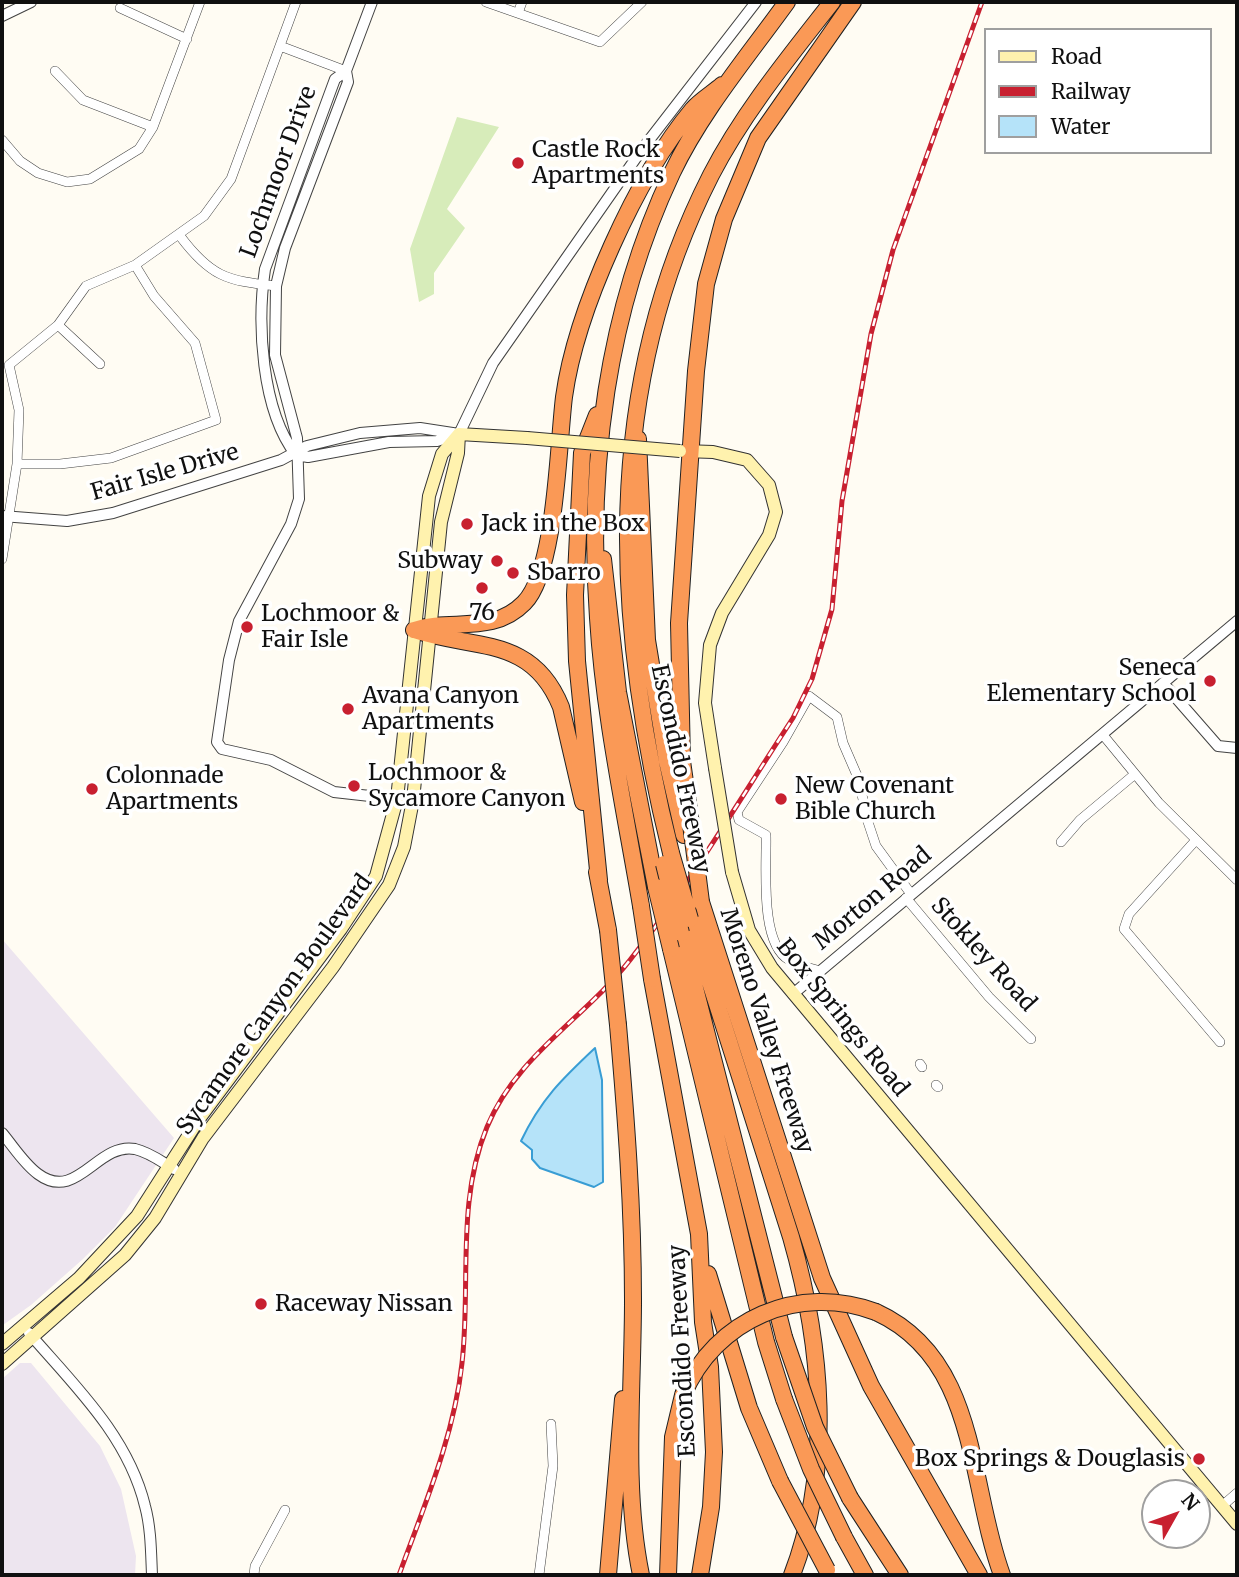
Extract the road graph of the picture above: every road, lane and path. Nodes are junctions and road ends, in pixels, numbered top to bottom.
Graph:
1 (31, 2) edge
2 (200, 2) edge
3 (296, 2) edge
4 (372, 2) edge
5 (486, 2) edge
6 (522, 2) edge
7 (642, 2) edge
8 (756, 2) edge
9 (787, 2) edge
10 (832, 2) edge
11 (853, 2) edge
12 (120, 8) dead end
13 (518, 13) junction
14 (2, 16) edge
15 (187, 39) junction
16 (280, 46) junction
17 (55, 71) dead end
18 (346, 71) junction
19 (732, 78) junction
20 (153, 127) junction
21 (2, 140) edge
22 (180, 236) junction
23 (135, 265) junction
24 (263, 285) junction
25 (276, 286) junction
26 (58, 325) junction
27 (644, 363) junction
28 (100, 364) dead end
29 (603, 400) junction
30 (636, 419) junction
31 (459, 434) junction
32 (686, 451) junction
33 (296, 455) junction
34 (17, 464) junction
35 (6, 517) edge
36 (595, 533) junction
37 (2, 559) edge
38 (1237, 621) edge
39 (414, 630) junction
40 (431, 630) junction
41 (1163, 683) junction
42 (1102, 735) junction
43 (1237, 748) edge
44 (1135, 774) junction
45 (397, 799) junction
46 (687, 830) junction
47 (1195, 840) junction
48 (1061, 842) dead end
49 (667, 858) junction
50 (599, 880) junction
51 (1237, 880) edge
52 (909, 896) junction
53 (685, 926) junction
54 (820, 971) junction
55 (793, 994) junction
56 (1031, 1039) dead end
57 (1220, 1042) dead end
58 (2, 1133) edge
59 (171, 1167) junction
60 (183, 1173) junction
61 (699, 1234) junction
62 (633, 1295) junction
63 (23, 1326) junction
64 (33, 1337) junction
65 (2, 1344) edge
66 (2, 1364) edge
67 (551, 1424) dead end
68 (1237, 1493) edge
69 (1222, 1506) junction
70 (285, 1510) dead end
71 (1237, 1524) edge
72 (640, 1569) edge
73 (828, 1572) edge
74 (152, 1575) edge
75 (254, 1575) edge
76 (539, 1575) edge
77 (608, 1575) edge
78 (668, 1575) edge
79 (700, 1575) edge
80 (792, 1575) edge
81 (865, 1575) edge
82 (900, 1575) edge
83 (979, 1575) edge
84 (1002, 1575) edge

1 - 14 street
2 - 15 street
3 - 16 street
4 - 18 street, Lochmoor Drive
5 - 13 street
6 - 13 street
7 - 13 street
8 - 31 street, Sycamore Canyon Boulevard
9 - 19 highway, Escondido Freeway
10 - 27 highway, Escondido Freeway
11 - 32 highway
12 - 15 street
15 - 20 street
16 - 18 street
16 - 22 street
17 - 20 street
18 - 24 street, Lochmoor Drive
18 - 25 street, Lochmoor Drive
19 - 29 highway, Escondido Freeway
19 - 40 highway
20 - 21 street
22 - 23 street
22 - 24 street
23 - 26 street
23 - 34 street
24 - 25 street
24 - 33 street, Lochmoor Drive
25 - 33 street, Lochmoor Drive
26 - 28 street
26 - 34 street
27 - 30 highway, Escondido Freeway
27 - 49 highway
29 - 36 highway, Escondido Freeway
29 - 50 highway
30 - 46 highway
30 - 49 highway, Escondido Freeway
31 - 32 main road, Fair Isle Drive, bridge
31 - 33 street, Fair Isle Drive
31 - 39 main road, Sycamore Canyon Boulevard
31 - 40 main road, Sycamore Canyon Boulevard
32 - 46 highway
32 - 55 main road, Box Springs Road, bridge
33 - 35 street, Fair Isle Drive
33 - 45 street, Lochmoor Drive
34 - 35 street
35 - 37 street
36 - 61 highway, Escondido Freeway, bridge
36 - 81 highway, bridge
38 - 41 street, Morton Road
39 - 40 highway
39 - 45 main road, Sycamore Canyon Boulevard
40 - 50 highway
40 - 60 main road, Sycamore Canyon Boulevard
41 - 42 street, Morton Road
41 - 43 street
42 - 44 street
42 - 52 street, Morton Road
44 - 47 street
44 - 48 street
45 - 59 main road, Sycamore Canyon Boulevard
46 - 83 highway, Moreno Valley Freeway, bridge
47 - 51 street
47 - 57 street
49 - 53 highway, Escondido Freeway, bridge
50 - 62 highway, bridge
52 - 54 street, Morton Road
52 - 54 street, Stokley Road
52 - 56 street, Stokley Road
53 - 80 highway, Escondido Freeway
53 - 82 highway, bridge
54 - 55 street, Morton Road
55 - 69 main road, Box Springs Road
58 - 59 street
59 - 60 street
59 - 63 main road, Sycamore Canyon Boulevard
60 - 64 main road, Sycamore Canyon Boulevard
61 - 73 highway, bridge
61 - 79 highway, Escondido Freeway
62 - 72 highway
62 - 77 highway
63 - 64 street
63 - 65 main road, Sycamore Canyon Boulevard
64 - 66 main road, Sycamore Canyon Boulevard
64 - 74 street
67 - 76 street
68 - 69 street
69 - 71 main road, Box Springs Road
70 - 75 street
78 - 84 highway, bridge

